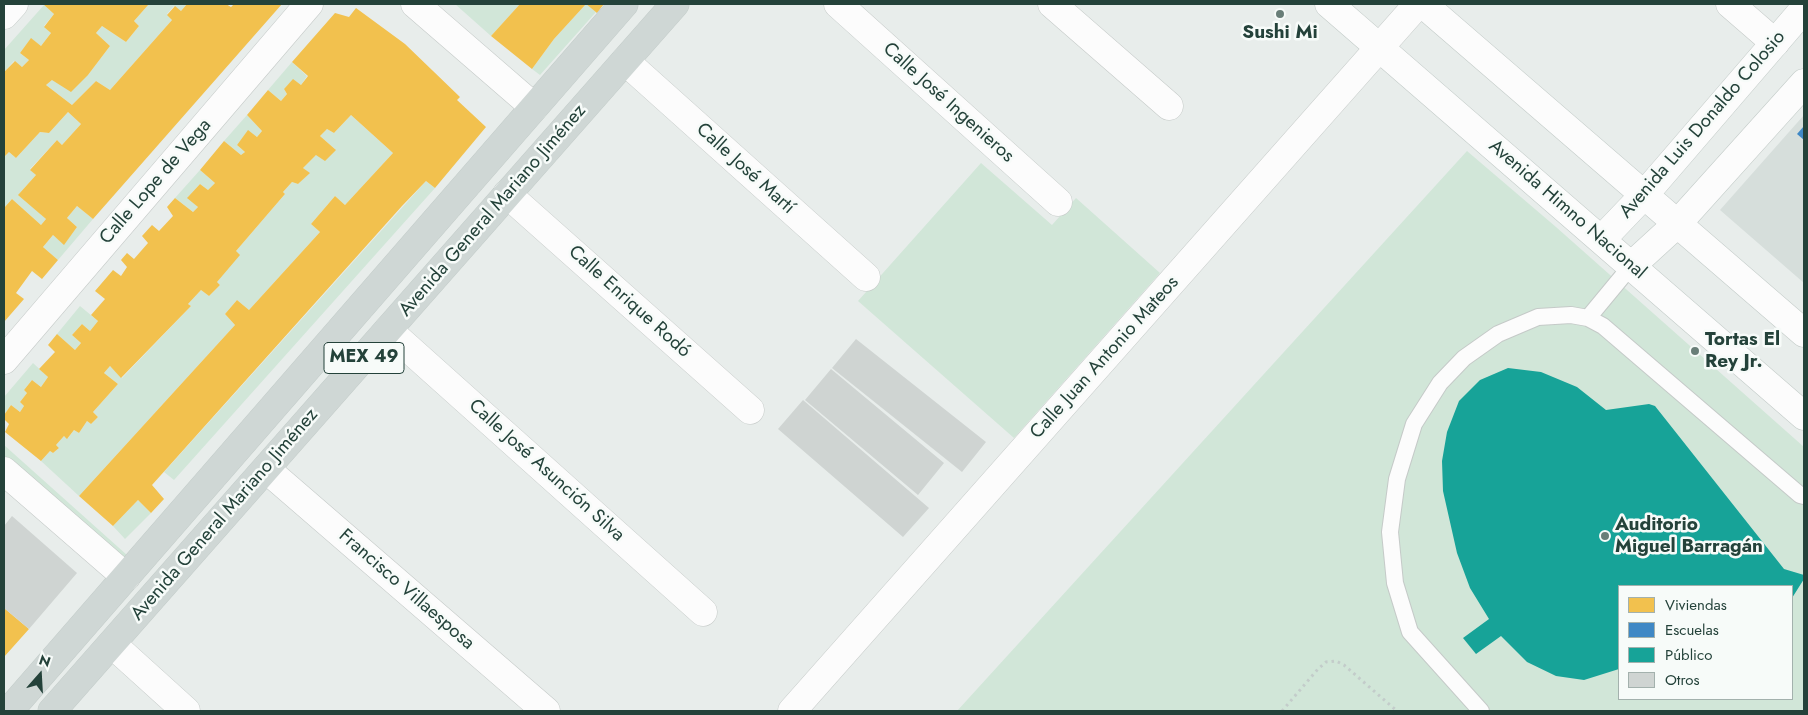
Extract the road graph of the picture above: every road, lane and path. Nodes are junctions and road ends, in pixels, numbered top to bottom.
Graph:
1 (14, 4) edge
2 (308, 4) edge
3 (415, 4) edge
4 (624, 4) edge
5 (675, 4) edge
6 (838, 4) edge
7 (1052, 4) edge
8 (1330, 4) edge
9 (1418, 4) edge
10 (1424, 4) edge
11 (1730, 4) edge
12 (1804, 9) edge
13 (4, 15) edge
14 (1775, 43) junction
15 (1380, 48) junction
16 (624, 61) junction
17 (1804, 83) edge
18 (1169, 106) dead end
19 (534, 108) junction
20 (507, 194) junction
21 (1644, 195) junction
22 (1058, 202) dead end
23 (1678, 223) junction
24 (1601, 240) junction
25 (1631, 266) junction
26 (866, 277) dead end
27 (1588, 318) junction
28 (388, 330) junction
29 (1804, 333) edge
30 (4, 360) edge
31 (750, 410) dead end
32 (1804, 416) edge
33 (266, 469) junction
34 (4, 471) edge
35 (1804, 496) edge
36 (126, 577) junction
37 (703, 612) dead end
38 (112, 644) junction
39 (9, 711) edge
40 (52, 711) edge
41 (186, 711) edge
42 (546, 711) edge
43 (792, 711) edge
44 (1282, 711) edge
45 (1397, 711) edge
46 (1482, 711) edge

1 - 13 street
2 - 30 street, Calle Lope de Vega
3 - 19 street
4 - 19 main road, Avenida General Mariano Jiménez / MEX 49
5 - 16 main road, Avenida General Mariano Jiménez / MEX 49
6 - 22 street, Calle José Ingenieros
7 - 18 street
8 - 15 street, Avenida Himno Nacional
9 - 15 street, Calle Juan Antonio Mateos
10 - 21 street
11 - 14 street
12 - 14 street, Avenida Luis Donaldo Colosio
14 - 21 street, Avenida Luis Donaldo Colosio
15 - 24 street, Avenida Himno Nacional
15 - 43 street, Calle Juan Antonio Mateos
16 - 20 main road, Avenida General Mariano Jiménez / MEX 49
16 - 26 street, Calle José Martí
17 - 23 street
19 - 36 main road, Avenida General Mariano Jiménez / MEX 49
20 - 28 main road, Avenida General Mariano Jiménez / MEX 49
20 - 31 street, Calle Enrique Rodó
21 - 23 street
21 - 24 street, Avenida Luis Donaldo Colosio
23 - 25 street
23 - 29 street
24 - 25 street, Avenida Himno Nacional
25 - 27 lane
25 - 32 street, Avenida Himno Nacional
27 - 35 lane
27 - 46 lane
28 - 33 main road, Avenida General Mariano Jiménez / MEX 49
28 - 37 street, Calle José Asunción Silva
33 - 38 main road, Avenida General Mariano Jiménez / MEX 49
33 - 42 street, Francisco Villaesposa
34 - 36 street
36 - 39 main road, Avenida General Mariano Jiménez / MEX 49
38 - 40 main road, Avenida General Mariano Jiménez / MEX 49
38 - 41 street
44 - 45 path

